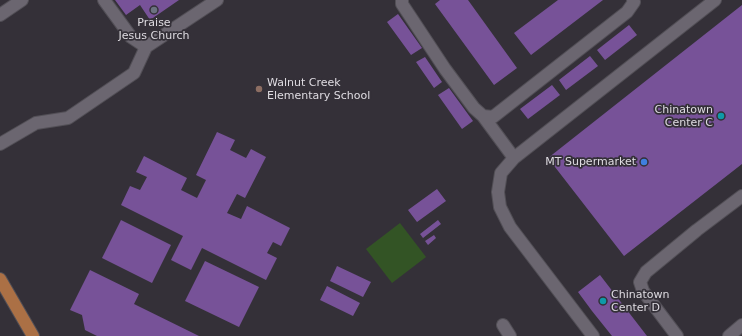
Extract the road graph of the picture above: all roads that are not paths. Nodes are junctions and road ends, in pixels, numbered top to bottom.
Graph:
1 (22, 0) edge
2 (104, 0) edge
3 (217, 0) edge
4 (402, 0) edge
5 (633, 0) edge
6 (715, 0) edge
7 (0, 15) edge
8 (146, 47) junction
9 (483, 116) junction
10 (0, 144) edge
11 (514, 158) junction
12 (742, 196) edge
13 (0, 279) edge
14 (503, 325) dead end
15 (742, 325) edge
16 (33, 336) edge
17 (510, 336) edge
18 (594, 336) edge
19 (678, 336) edge
20 (729, 336) edge

1 - 7 lane
2 - 8 lane
3 - 8 lane
4 - 9 lane
5 - 9 lane
6 - 11 lane
8 - 10 lane
9 - 11 lane
11 - 18 lane
12 - 19 lane
13 - 16 main road
14 - 17 lane
15 - 20 lane

